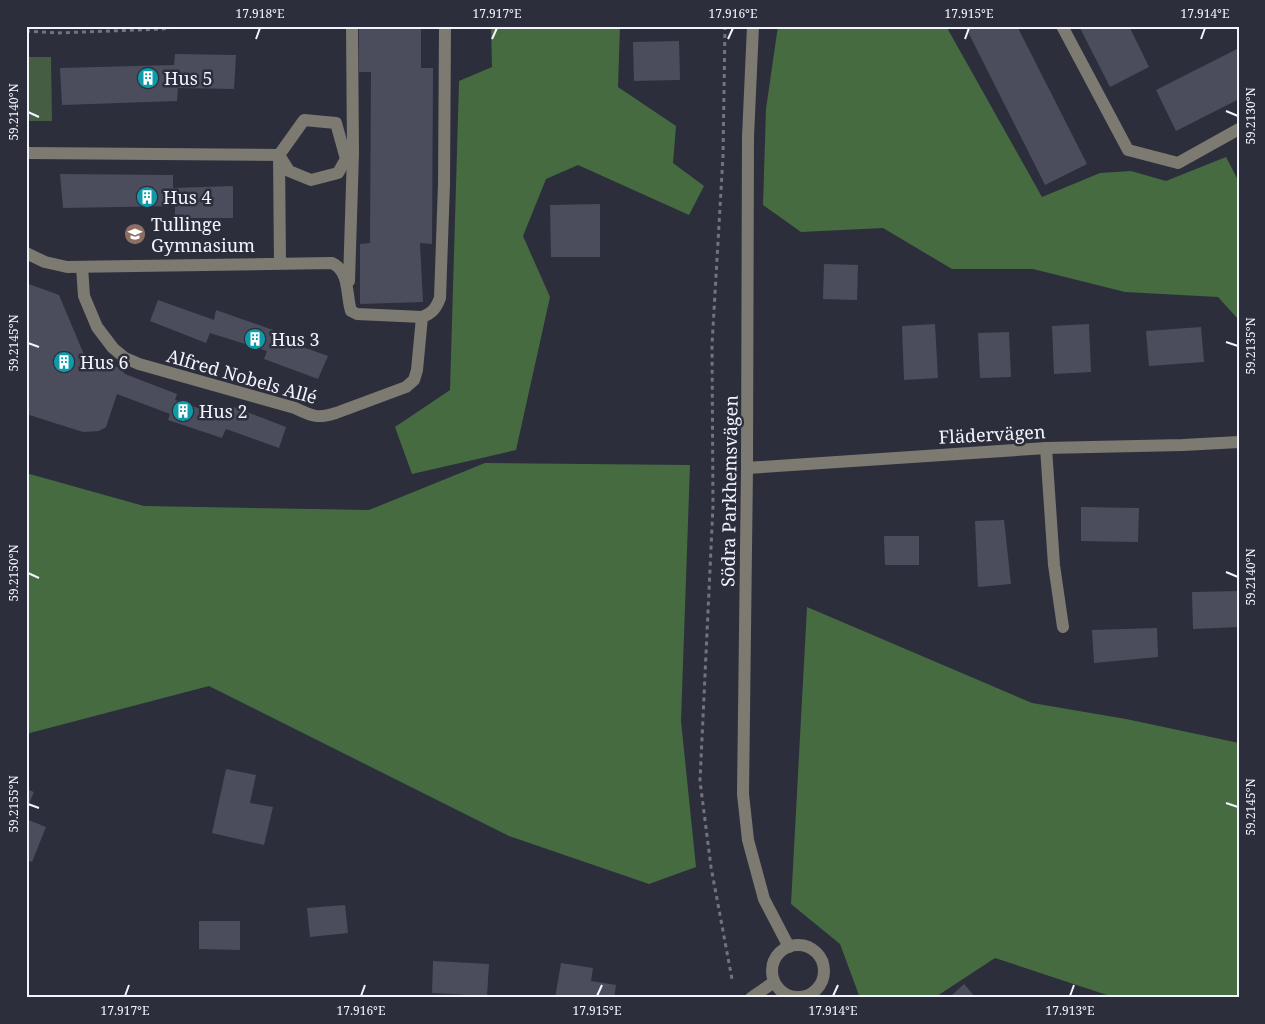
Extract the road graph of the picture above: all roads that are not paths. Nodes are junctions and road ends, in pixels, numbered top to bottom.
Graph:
1 (352, 26) edge
2 (445, 26) edge
3 (753, 26) edge
4 (1062, 26) edge
5 (1239, 129) edge
6 (26, 153) edge
7 (279, 155) junction
8 (26, 253) edge
9 (280, 263) junction
10 (82, 267) junction
11 (348, 301) junction
12 (422, 316) junction
13 (1239, 442) edge
14 (1046, 448) junction
15 (747, 468) junction
16 (1063, 628) dead end
17 (789, 947) junction
18 (774, 982) junction
19 (819, 994) edge
20 (752, 998) edge

1 - 11 street
2 - 12 street
3 - 15 street, Södra Parkhemsvägen
4 - 5 street
6 - 7 street
7 - 7 street
7 - 9 street
8 - 10 street
9 - 10 street
9 - 11 street
10 - 12 street, Alfred Nobels Allé
11 - 12 street
13 - 14 street, Flädervägen
14 - 15 street, Flädervägen
14 - 16 street
15 - 17 street, Södra Parkhemsvägen
17 - 18 street
17 - 19 street
18 - 19 street
18 - 20 street

